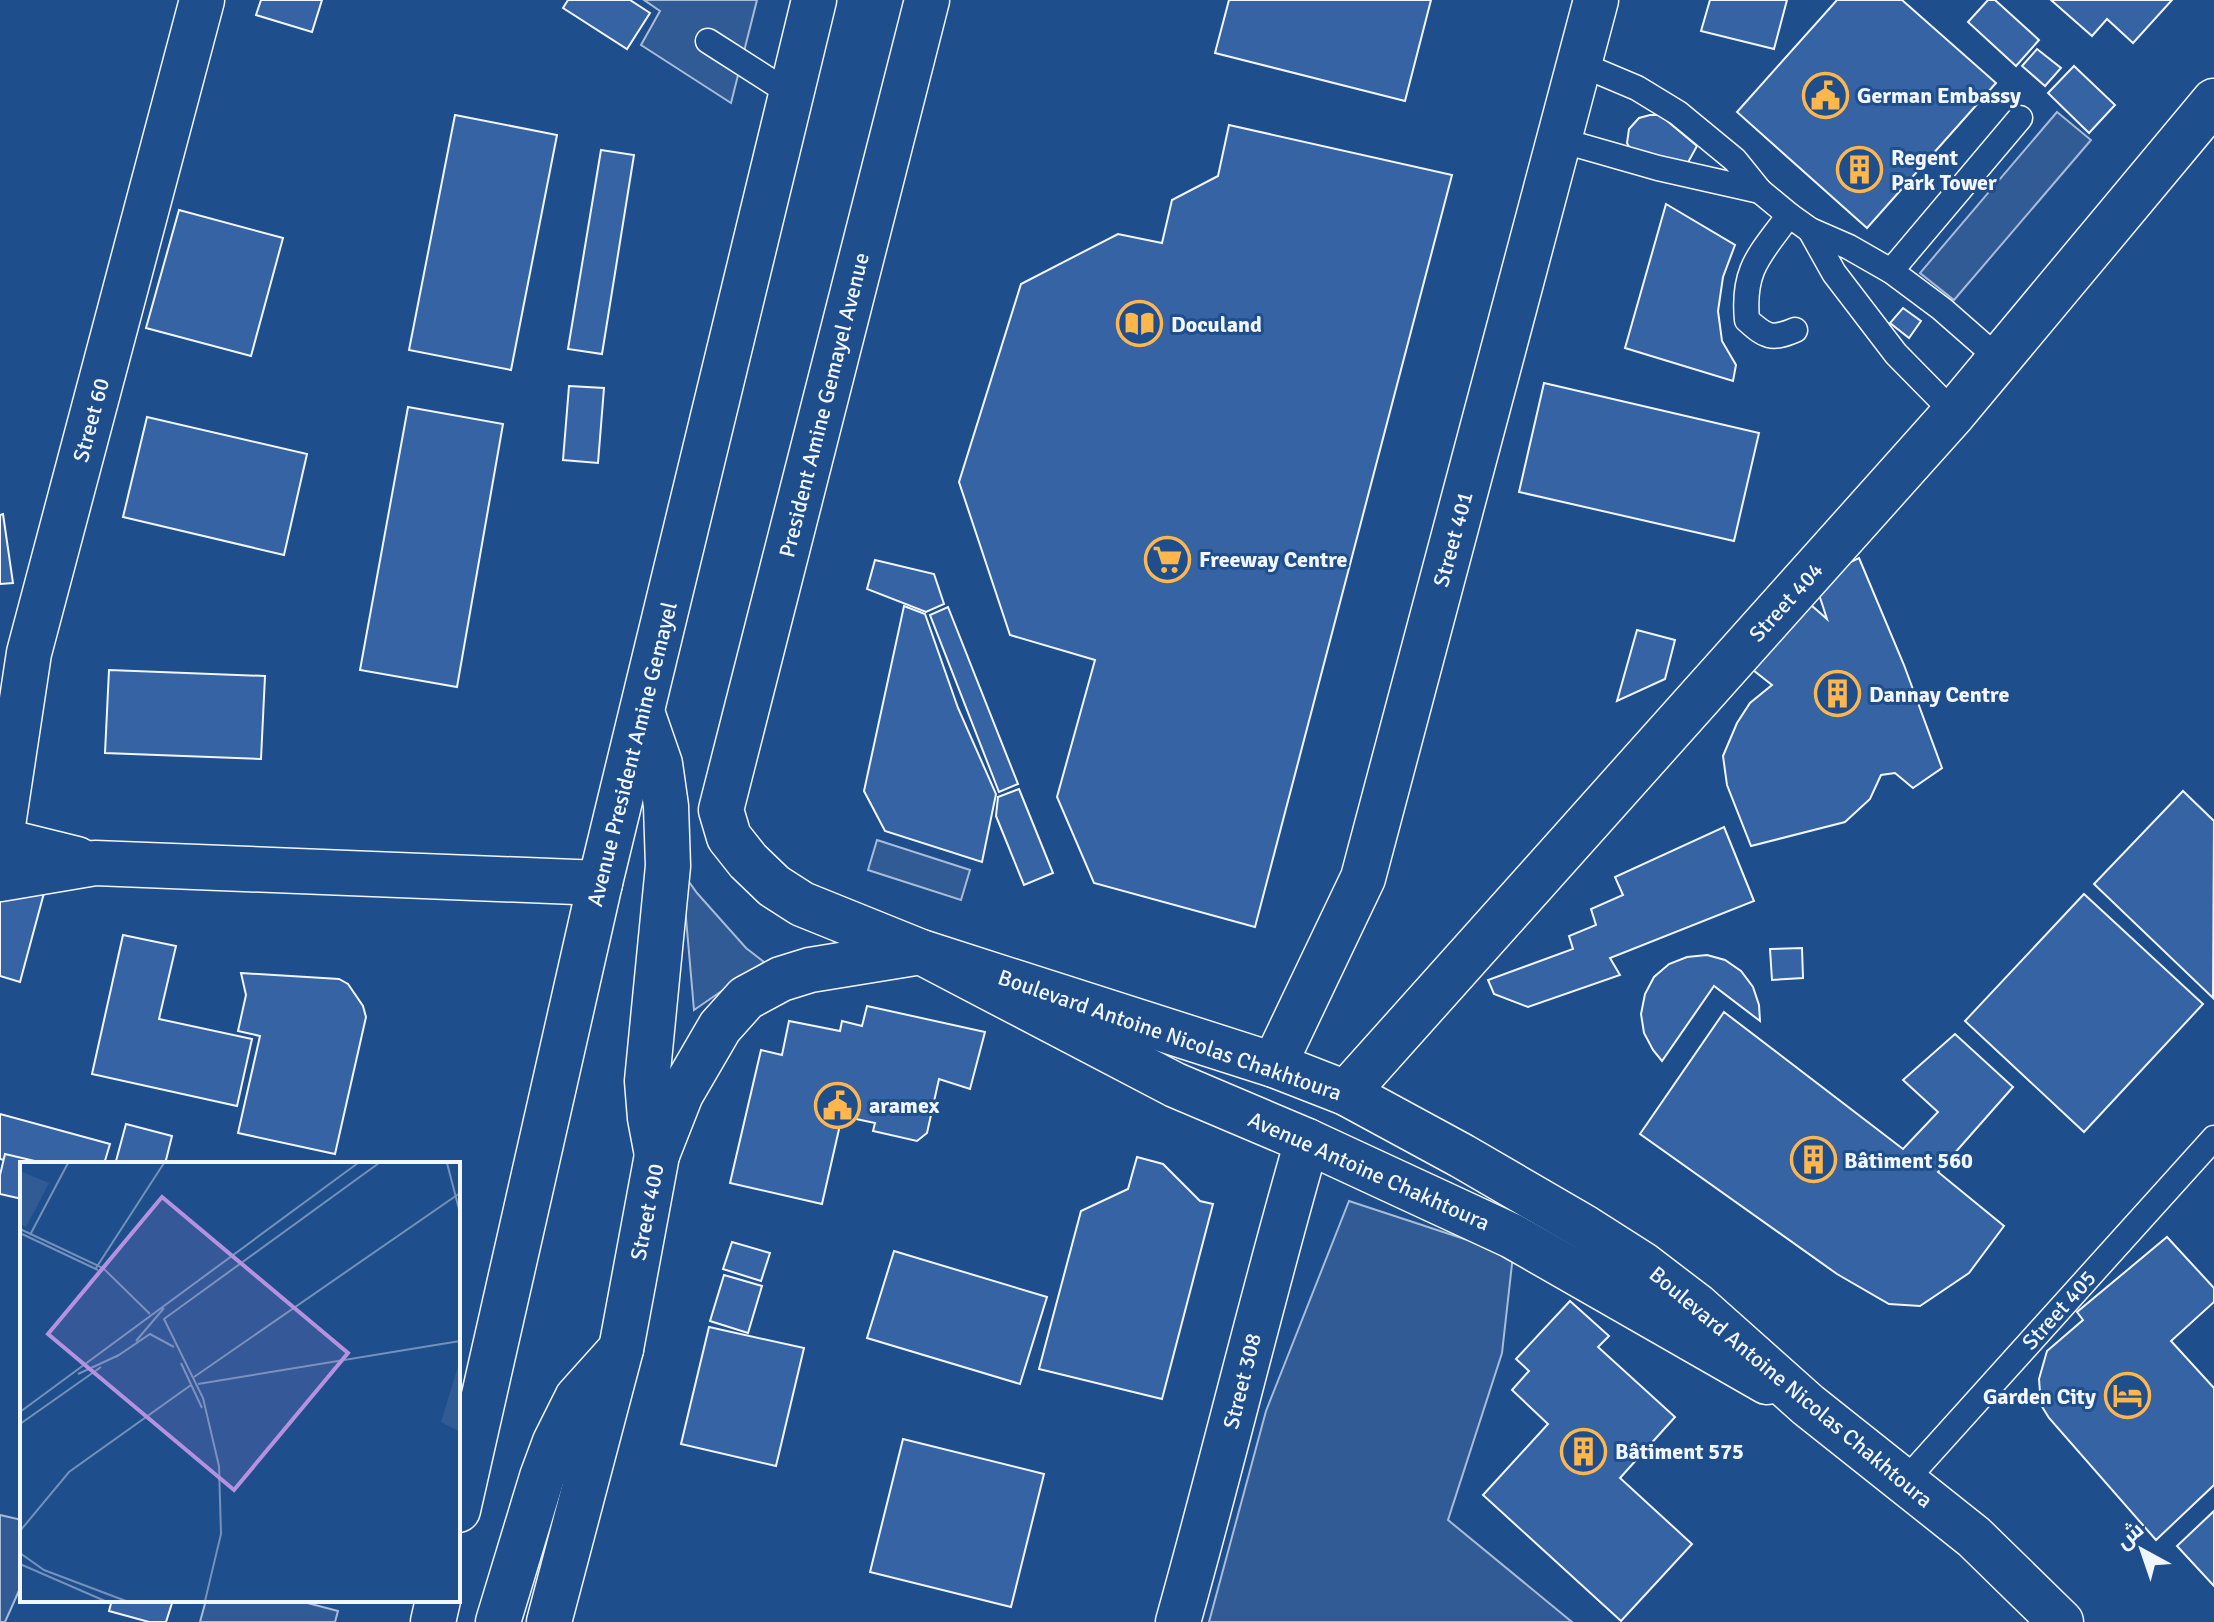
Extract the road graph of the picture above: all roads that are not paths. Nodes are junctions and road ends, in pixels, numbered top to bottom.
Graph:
1 (202, 0) edge
2 (814, 0) edge
3 (927, 0) edge
4 (1596, 0) edge
5 (708, 41) dead end
6 (1580, 64) junction
7 (791, 94) junction
8 (2214, 101) edge
9 (2020, 118) dead end
10 (1560, 140) junction
11 (1760, 191) junction
12 (1789, 215) junction
13 (1810, 230) junction
14 (1891, 271) junction
15 (1795, 330) dead end
16 (1999, 359) junction
17 (1954, 413) junction
18 (642, 712) junction
19 (0, 842) edge
20 (95, 863) junction
21 (0, 879) edge
22 (600, 883) junction
23 (921, 952) junction
24 (1274, 1065) junction
25 (1346, 1093) junction
26 (2214, 1138) edge
27 (1307, 1141) junction
28 (657, 1155) junction
29 (621, 1349) junction
30 (1808, 1405) junction
31 (1904, 1482) junction
32 (460, 1501) edge
33 (438, 1602) edge
34 (433, 1622) edge
35 (498, 1622) edge
36 (549, 1622) edge
37 (1178, 1622) edge
38 (2061, 1622) edge

1 - 19 main road, Street 60
2 - 7 main road, Avenue President Amine Gemayel
3 - 23 main road, President Amine Gemayel Avenue
4 - 6 main road, Street 401
5 - 7 lane
6 - 10 main road, Street 401
6 - 11 lane
7 - 18 main road, Avenue President Amine Gemayel
8 - 16 main road, Street 404
9 - 14 lane
10 - 11 lane
10 - 24 main road, Street 401
11 - 12 lane
12 - 13 lane
12 - 15 lane
13 - 14 lane
13 - 17 lane
14 - 16 lane
16 - 17 main road, Street 404
17 - 25 main road, Street 404
18 - 22 main road, Avenue President Amine Gemayel
18 - 28 main road
19 - 20 main road
20 - 21 main road
20 - 22 main road
22 - 32 main road, Avenue President Amine Gemayel
23 - 24 main road, Boulevard Antoine Nicolas Chakhtoura
23 - 27 main road, Avenue Antoine Chakhtoura
23 - 28 main road, Street 400
24 - 25 main road, Boulevard Antoine Nicolas Chakhtoura
25 - 30 main road, Boulevard Antoine Nicolas Chakhtoura
26 - 31 lane, Street 405
27 - 30 main road, Avenue Antoine Chakhtoura
27 - 37 main road, Street 308
28 - 29 main road, Street 400
29 - 35 main road
29 - 36 main road, Street 400
30 - 31 main road, Boulevard Antoine Nicolas Chakhtoura
31 - 38 main road, Boulevard Antoine Nicolas Chakhtoura
33 - 34 main road

